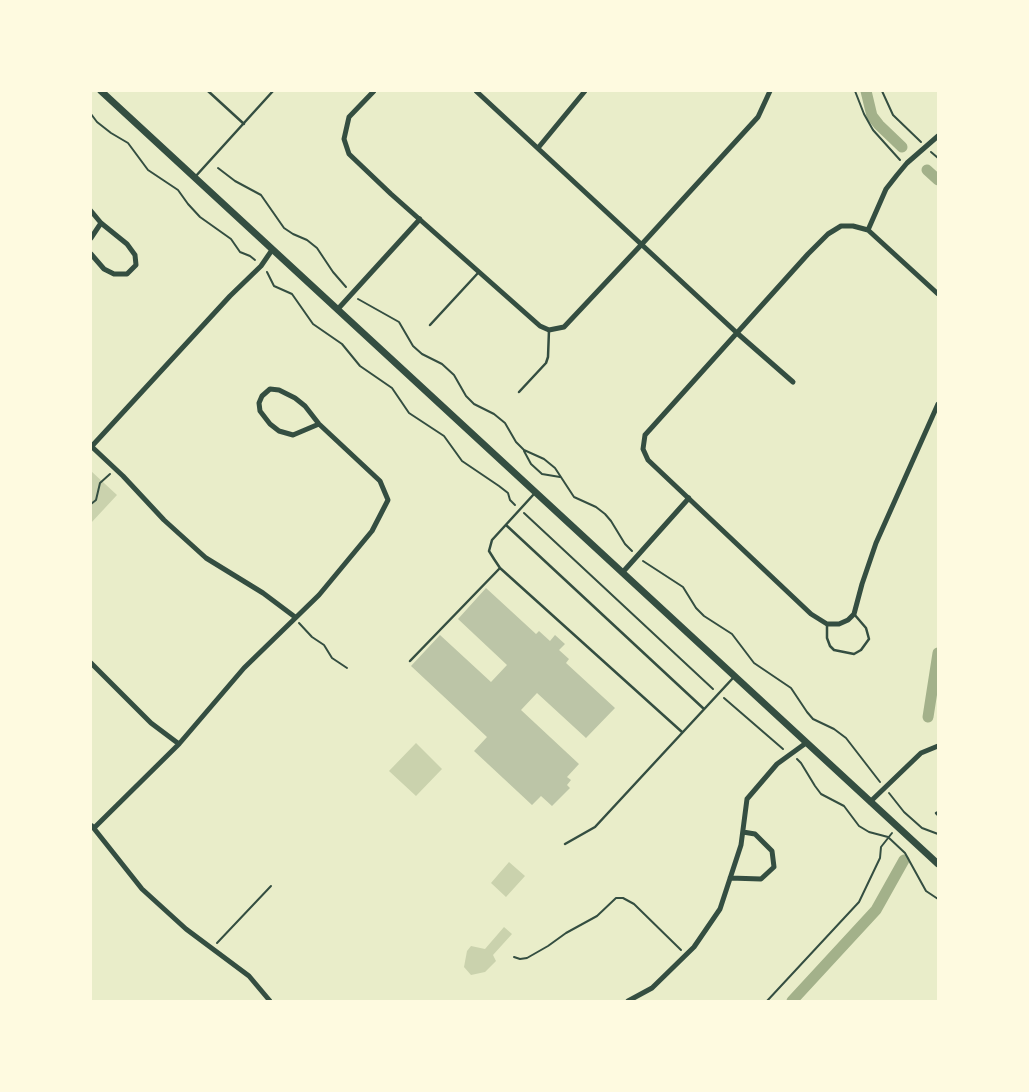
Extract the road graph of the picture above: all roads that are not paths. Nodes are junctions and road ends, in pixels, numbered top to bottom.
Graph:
1 (101, 91) edge
2 (208, 91) edge
3 (273, 91) edge
4 (374, 91) edge
5 (476, 91) edge
6 (586, 91) edge
7 (770, 91) edge
8 (244, 124) junction
9 (938, 136) edge
10 (538, 148) junction
11 (195, 178) junction
12 (91, 211) edge
13 (420, 219) junction
14 (101, 223) junction
15 (868, 230) junction
16 (91, 238) edge
17 (642, 244) junction
18 (272, 250) junction
19 (91, 254) edge
20 (479, 272) junction
21 (938, 294) edge
22 (337, 310) junction
23 (430, 325) dead end
24 (549, 330) junction
25 (737, 333) junction
26 (793, 382) dead end
27 (519, 392) dead end
28 (938, 404) edge
29 (319, 424) junction
30 (92, 446) edge
31 (536, 493) junction
32 (689, 498) junction
33 (506, 525) junction
34 (500, 568) junction
35 (622, 573) junction
36 (854, 614) junction
37 (295, 617) junction
38 (827, 624) junction
39 (410, 661) dead end
40 (91, 663) edge
41 (734, 677) junction
42 (704, 709) junction
43 (682, 732) junction
44 (806, 743) junction
45 (179, 744) junction
46 (938, 746) edge
47 (870, 802) junction
48 (93, 827) edge
49 (743, 832) junction
50 (565, 844) dead end
51 (938, 864) edge
52 (730, 878) junction
53 (270, 1001) edge
54 (628, 1001) edge

1 - 11 street
2 - 8 lane
3 - 8 lane
4 - 13 street
5 - 10 street
6 - 10 street
7 - 17 street
8 - 11 lane
9 - 15 street
10 - 17 street
11 - 18 street
12 - 14 street
13 - 20 street
13 - 22 street
14 - 16 street
14 - 19 street
15 - 21 street
15 - 25 street
17 - 24 street
17 - 25 street
18 - 22 street
18 - 30 street
20 - 23 lane
20 - 24 street
22 - 31 street
24 - 27 lane
25 - 26 street
25 - 32 street
28 - 36 street
29 - 29 street
29 - 37 street
30 - 37 street
31 - 33 lane
31 - 35 street
32 - 35 street
32 - 38 street
33 - 34 lane
33 - 42 lane
34 - 39 lane
34 - 43 lane
35 - 41 street
36 - 38 street
36 - 38 lane
37 - 45 street
40 - 45 street
41 - 42 lane
41 - 44 street
42 - 43 lane
43 - 50 lane
44 - 47 street
44 - 49 street
45 - 48 street
46 - 47 street
47 - 51 street
48 - 53 street
49 - 52 street
49 - 52 street
52 - 54 street

